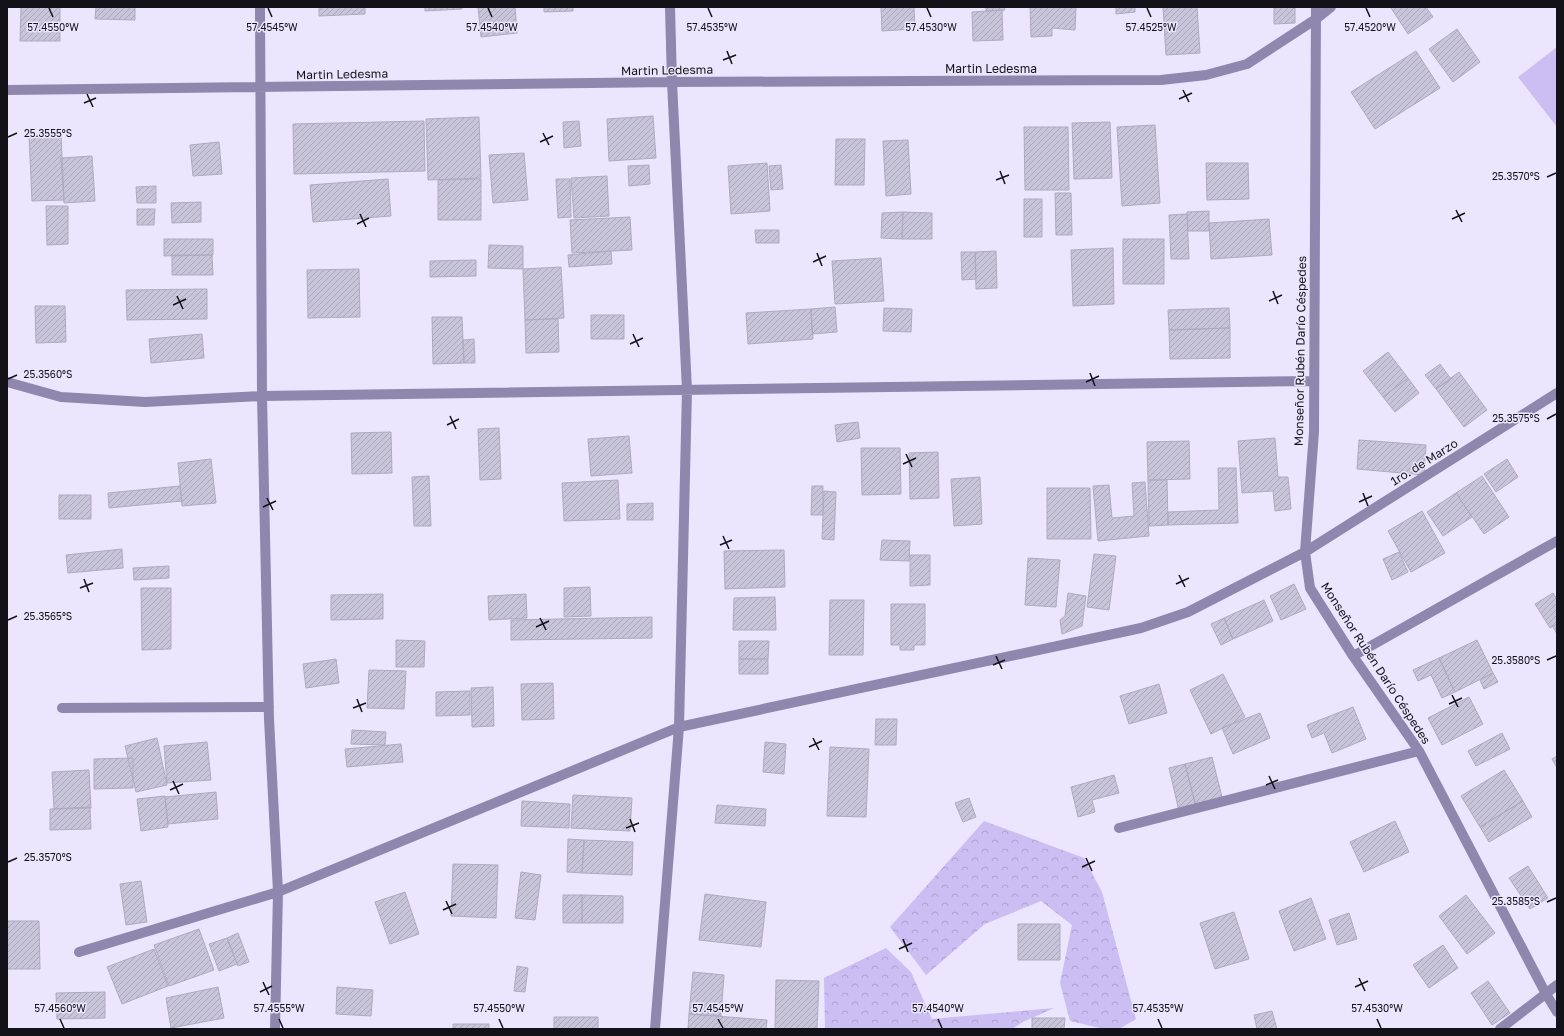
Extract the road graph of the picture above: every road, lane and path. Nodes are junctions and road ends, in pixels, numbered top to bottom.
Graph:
1 (260, 7) edge
2 (670, 7) edge
3 (1316, 7) edge
4 (1331, 7) edge
5 (1316, 18) junction
6 (672, 82) junction
7 (260, 88) junction
8 (7, 90) edge
9 (1313, 381) junction
10 (7, 382) edge
11 (687, 390) junction
12 (1557, 393) edge
13 (262, 396) junction
14 (1557, 541) edge
15 (1305, 552) junction
16 (1353, 656) junction
17 (269, 707) junction
18 (62, 708) dead end
19 (679, 726) junction
20 (1419, 751) junction
21 (1119, 828) dead end
22 (278, 892) junction
23 (79, 952) dead end
24 (1557, 985) edge
25 (1546, 994) junction
26 (1557, 1012) edge
27 (275, 1029) edge
28 (655, 1029) edge
29 (1500, 1029) edge

1 - 7 street
2 - 6 street
3 - 5 street, Monseñor Rubén Darío Céspedes
4 - 5 street, Martin Ledesma
5 - 6 street, Martin Ledesma
5 - 9 street, Monseñor Rubén Darío Céspedes
6 - 7 street, Martin Ledesma
6 - 11 street
7 - 8 street, Martin Ledesma
7 - 13 street
9 - 11 street
9 - 15 street, Monseñor Rubén Darío Céspedes
10 - 13 street
11 - 13 street
11 - 19 street
12 - 15 street, 1ro. de Marzo
13 - 17 street
14 - 16 street
15 - 16 street, Monseñor Rubén Darío Céspedes
15 - 19 street, 1ro. de Marzo
16 - 20 street, Monseñor Rubén Darío Céspedes
17 - 18 street
17 - 22 street
19 - 22 street, 1ro. de Marzo
19 - 28 street
20 - 21 street
20 - 25 street, Monseñor Rubén Darío Céspedes
22 - 23 street, 1ro. de Marzo
22 - 27 street
24 - 25 street
25 - 26 street, Monseñor Rubén Darío Céspedes
25 - 29 street

